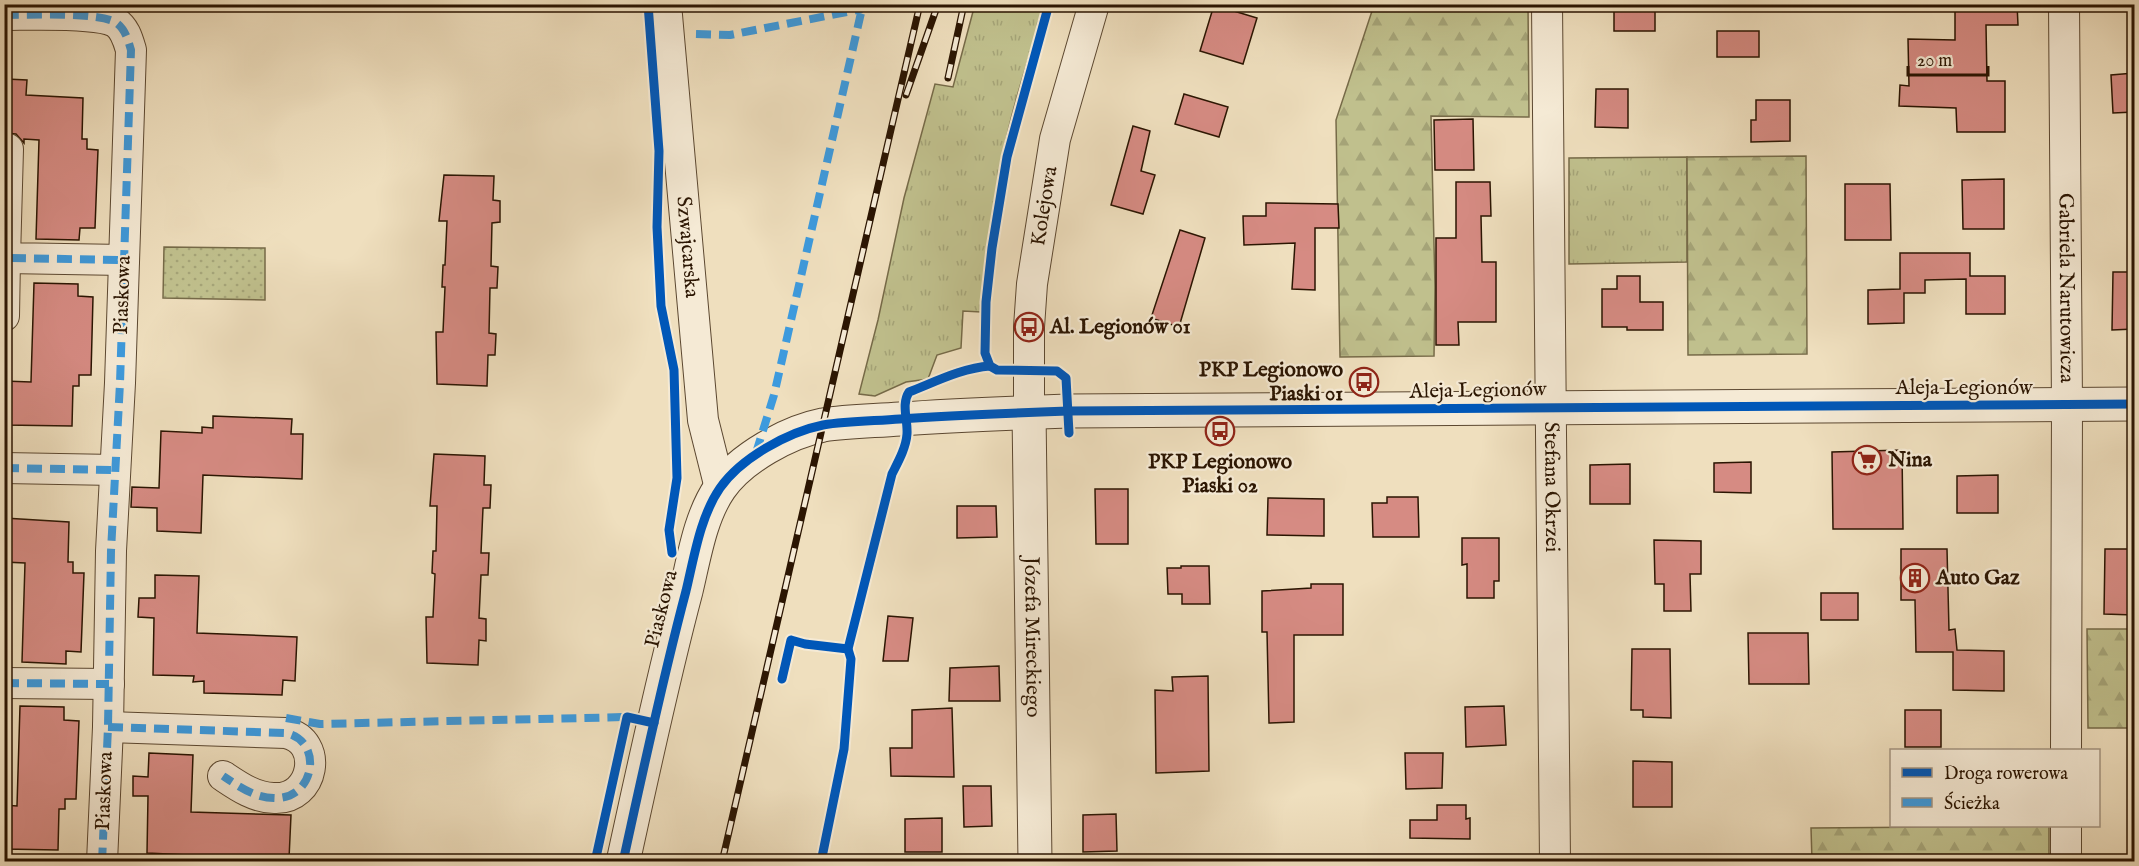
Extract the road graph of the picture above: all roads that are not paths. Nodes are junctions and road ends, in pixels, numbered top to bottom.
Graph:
1 (666, 4) edge
2 (1094, 4) edge
3 (1547, 4) edge
4 (2064, 4) edge
5 (4, 15) edge
6 (8, 149) dead end
7 (5, 258) edge
8 (124, 260) junction
9 (4, 316) edge
10 (2134, 404) edge
11 (2067, 405) junction
12 (1551, 408) junction
13 (1029, 412) junction
14 (822, 426) joint
15 (4, 468) edge
16 (115, 470) junction
17 (720, 488) junction
18 (4, 683) edge
19 (109, 684) junction
20 (108, 727) junction
21 (2066, 749) edge
22 (223, 776) dead end
23 (2066, 827) edge
24 (102, 861) edge
25 (623, 861) edge
26 (1035, 861) edge
27 (1555, 861) edge
28 (2066, 861) edge

1 - 17 street, Szwajcarska
2 - 13 street, Kolejowa
3 - 12 street, Stefana Okrzei
4 - 11 street, Gabriela Narutowicza
5 - 8 street, Piaskowa
6 - 7 street
7 - 8 street
7 - 9 street
8 - 16 street, Piaskowa
10 - 11 street, Aleja Legionów
11 - 12 street, Aleja Legionów
11 - 21 street, Gabriela Narutowicza
12 - 13 street, Aleja Legionów
12 - 27 street, Stefana Okrzei
13 - 14 street, Aleja Legionów
13 - 26 street, Józefa Mireckiego
14 - 17 street, Piaskowa
15 - 16 street
16 - 19 street, Piaskowa
17 - 25 street, Piaskowa
18 - 19 street
19 - 20 street, Piaskowa
20 - 22 street
20 - 24 street, Piaskowa
23 - 28 street

